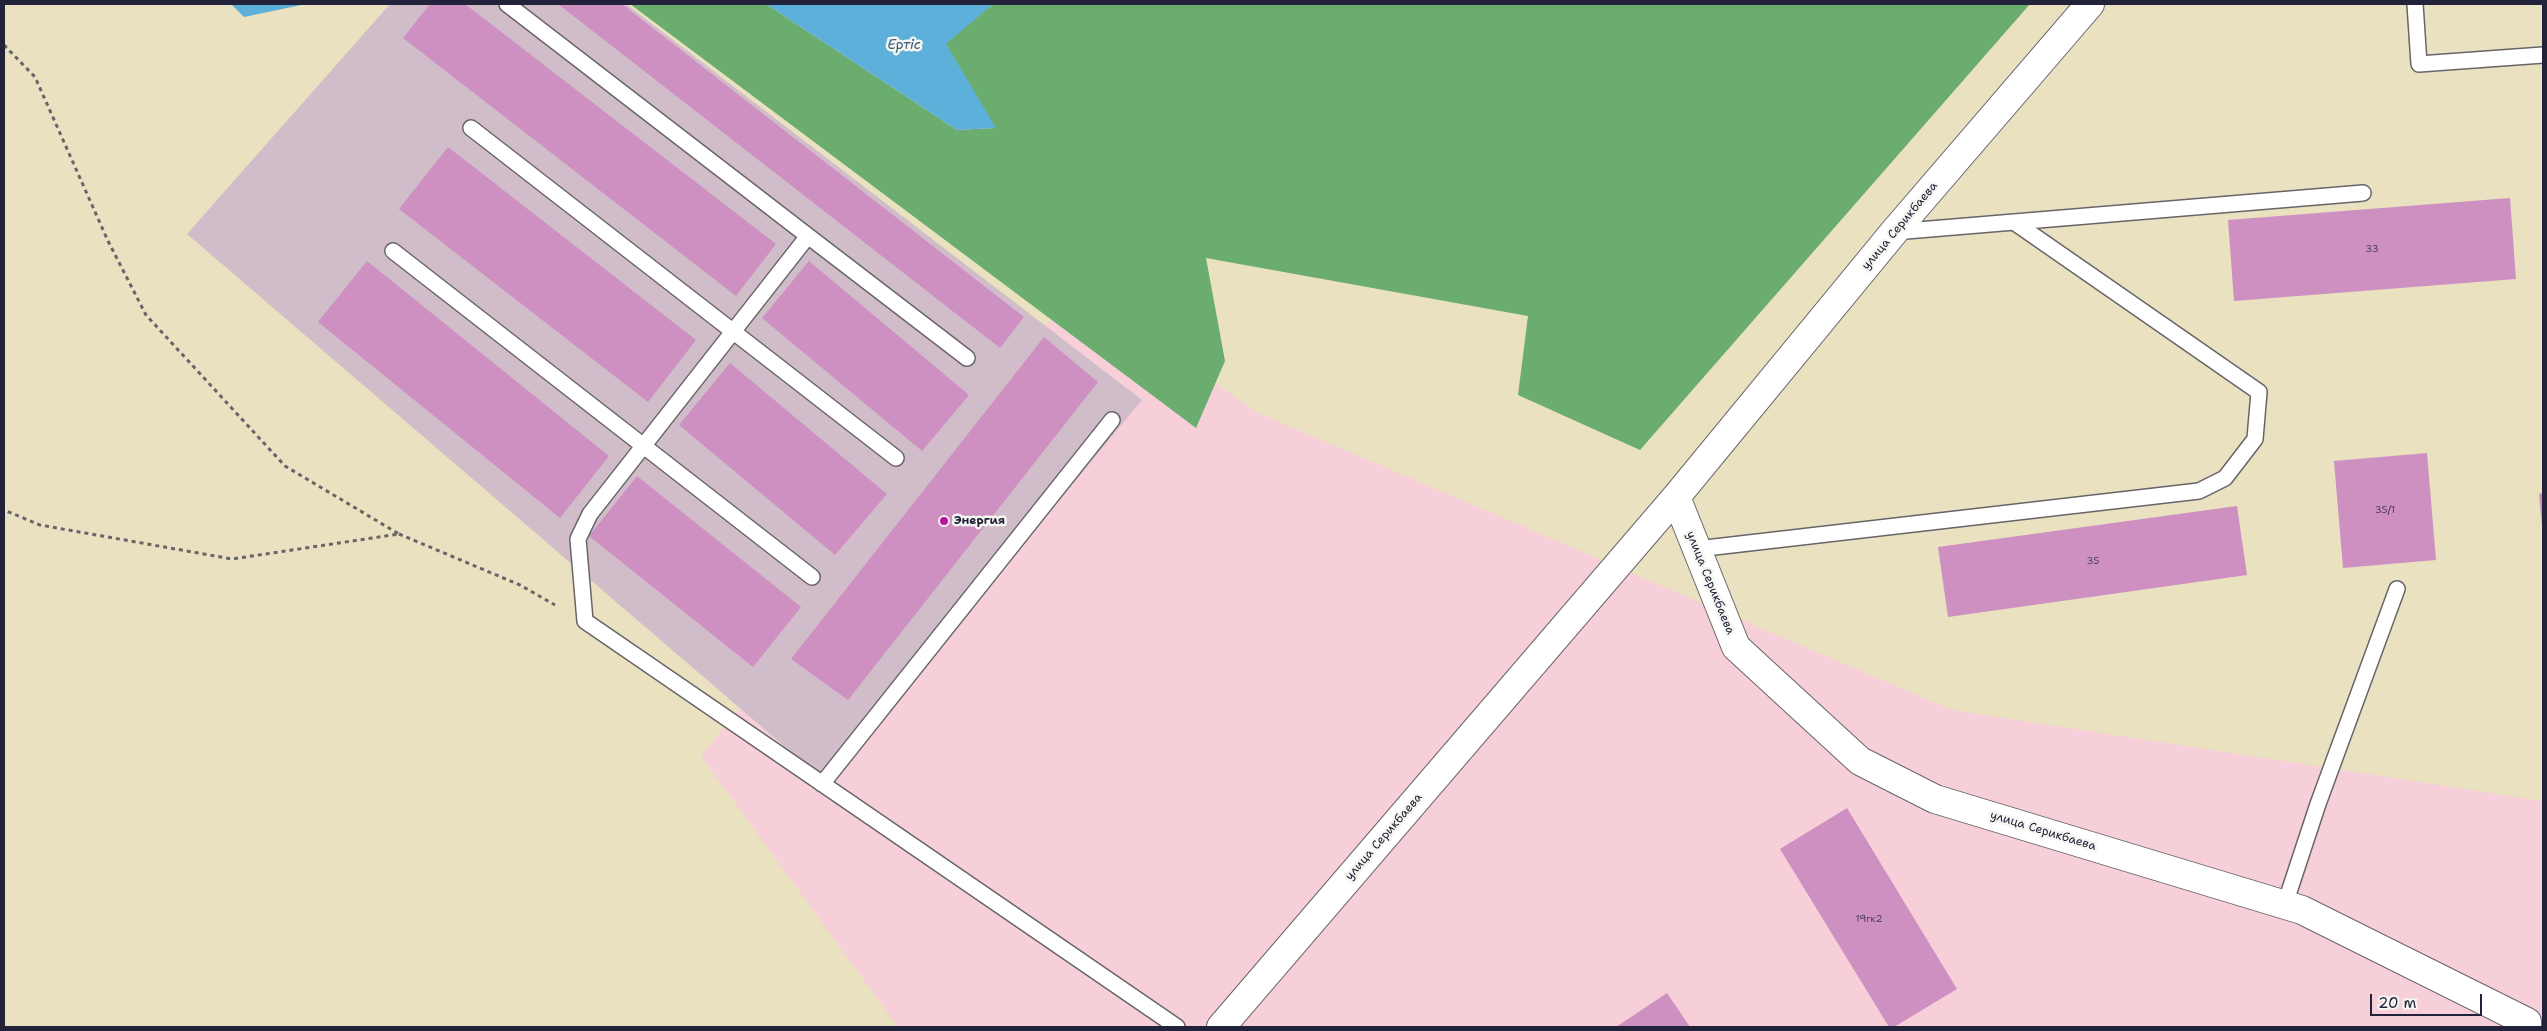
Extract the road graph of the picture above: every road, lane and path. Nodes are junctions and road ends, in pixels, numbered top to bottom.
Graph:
1 (507, 4) edge
2 (2090, 4) edge
3 (2414, 4) edge
4 (4, 45) edge
5 (2543, 55) edge
6 (471, 128) dead end
7 (2363, 193) dead end
8 (2014, 222) junction
9 (1894, 232) junction
10 (808, 236) junction
11 (392, 251) dead end
12 (733, 331) junction
13 (967, 358) dead end
14 (1112, 420) dead end
15 (643, 446) junction
16 (896, 458) dead end
17 (1676, 497) junction
18 (4, 510) edge
19 (399, 534) junction
20 (1697, 549) junction
21 (812, 577) dead end
22 (2397, 589) dead end
23 (585, 621) junction
24 (822, 784) junction
25 (2285, 904) junction
26 (1224, 1023) edge
27 (2533, 1023) edge
28 (1177, 1027) edge

1 - 10 lane
2 - 9 street, улица Серикбаева
3 - 5 lane
4 - 19 path
6 - 12 lane
7 - 8 lane
8 - 9 lane
8 - 20 lane
9 - 17 street, улица Серикбаева
10 - 12 lane
10 - 13 lane
11 - 15 lane
12 - 15 lane
12 - 16 lane
14 - 24 lane
15 - 21 lane
15 - 23 lane
17 - 20 street, улица Серикбаева
17 - 26 street, улица Серикбаева
18 - 19 path
19 - 23 path
20 - 25 street, улица Серикбаева
22 - 25 lane
23 - 24 lane
24 - 28 lane
25 - 27 street, улица Серикбаева

